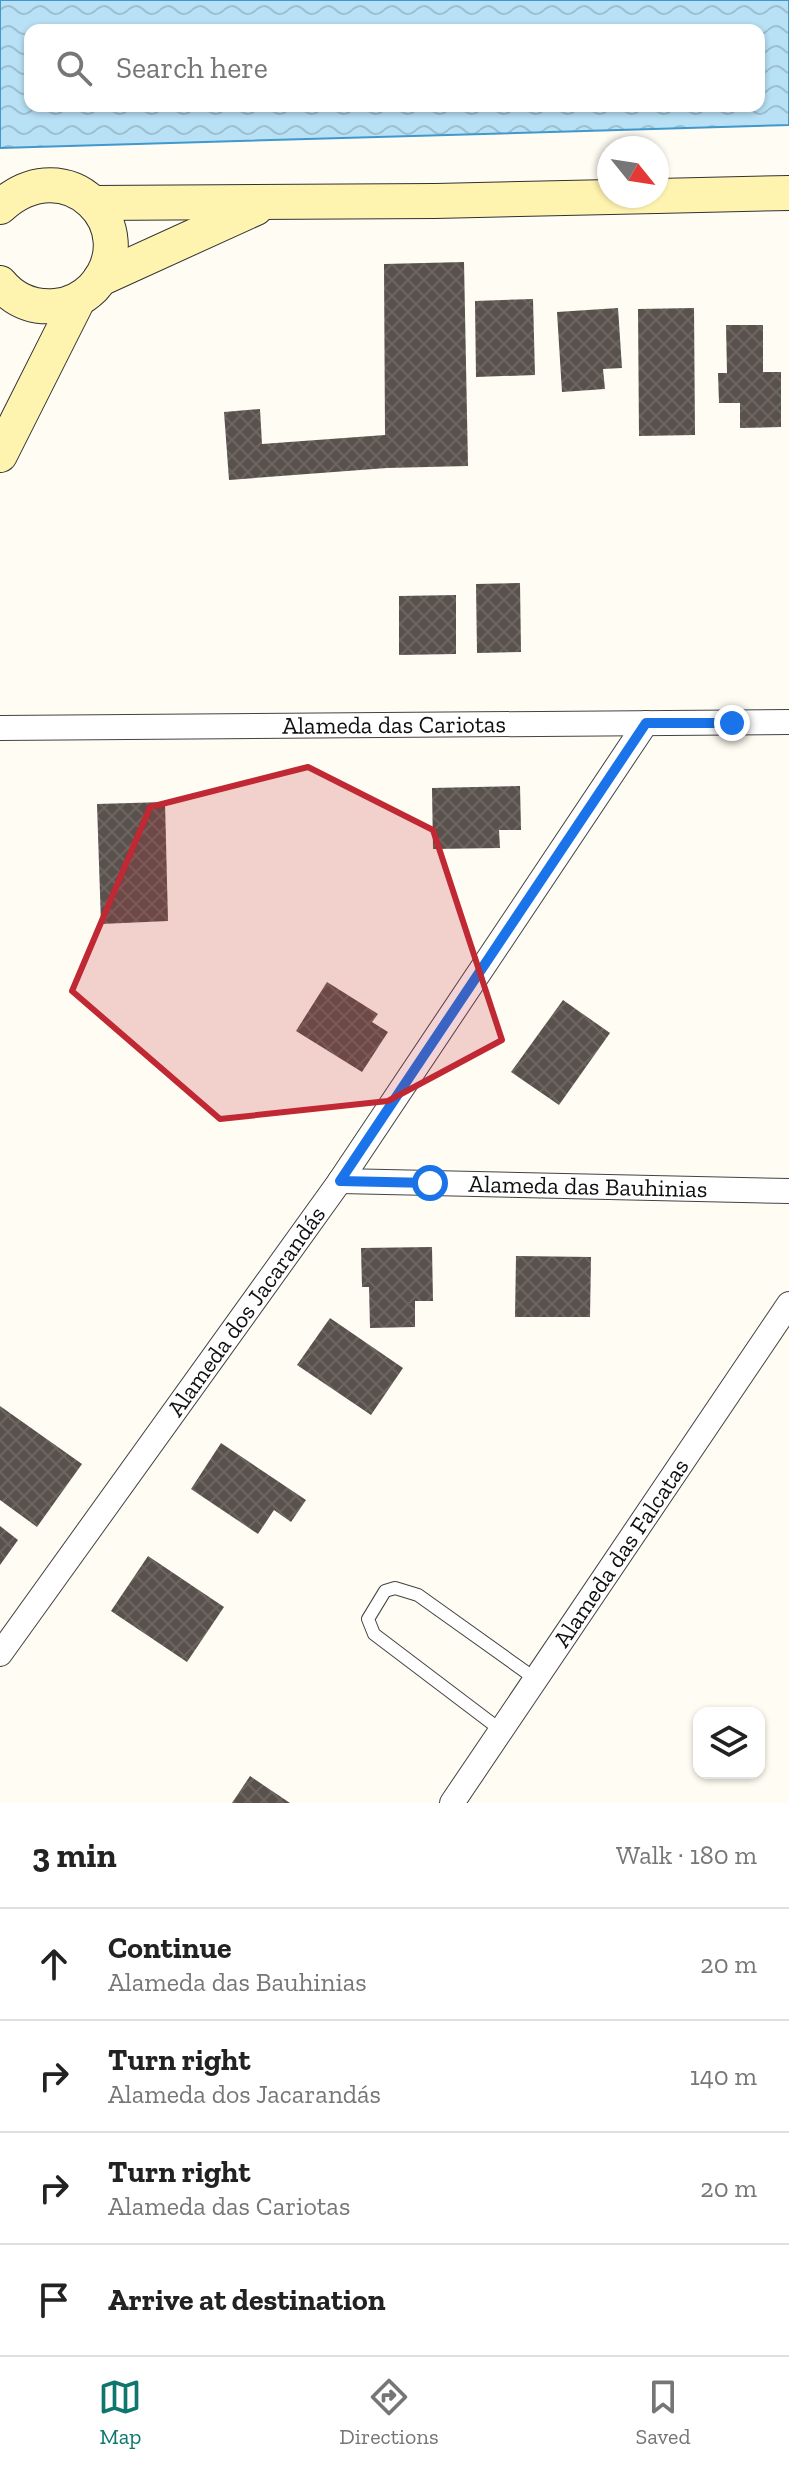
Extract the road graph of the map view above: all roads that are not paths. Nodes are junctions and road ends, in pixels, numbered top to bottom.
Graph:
1 (789, 193) edge
2 (669, 196) edge
3 (597, 197) edge
4 (93, 203) junction
5 (267, 203) junction
6 (0, 207) edge
7 (0, 283) edge
8 (89, 289) junction
9 (0, 455) edge
10 (789, 722) edge
11 (646, 723) junction
12 (0, 728) edge
13 (340, 1181) junction
14 (789, 1191) edge
15 (789, 1304) edge
16 (0, 1654) edge
17 (537, 1680) junction
18 (502, 1731) junction
19 (452, 1803) edge

1 - 2 street
3 - 5 street
4 - 5 street
4 - 6 street
4 - 8 street
5 - 8 street
7 - 8 street
8 - 9 street
10 - 11 street, Alameda das Cariotas
11 - 12 street, Alameda das Cariotas
11 - 13 street, Alameda dos Jacarandás
13 - 14 street, Alameda das Bauhinias
13 - 16 street, Alameda dos Jacarandás
15 - 17 street, Alameda das Falcatas
17 - 18 street, Alameda das Falcatas
17 - 18 lane
18 - 19 street, Alameda das Falcatas

